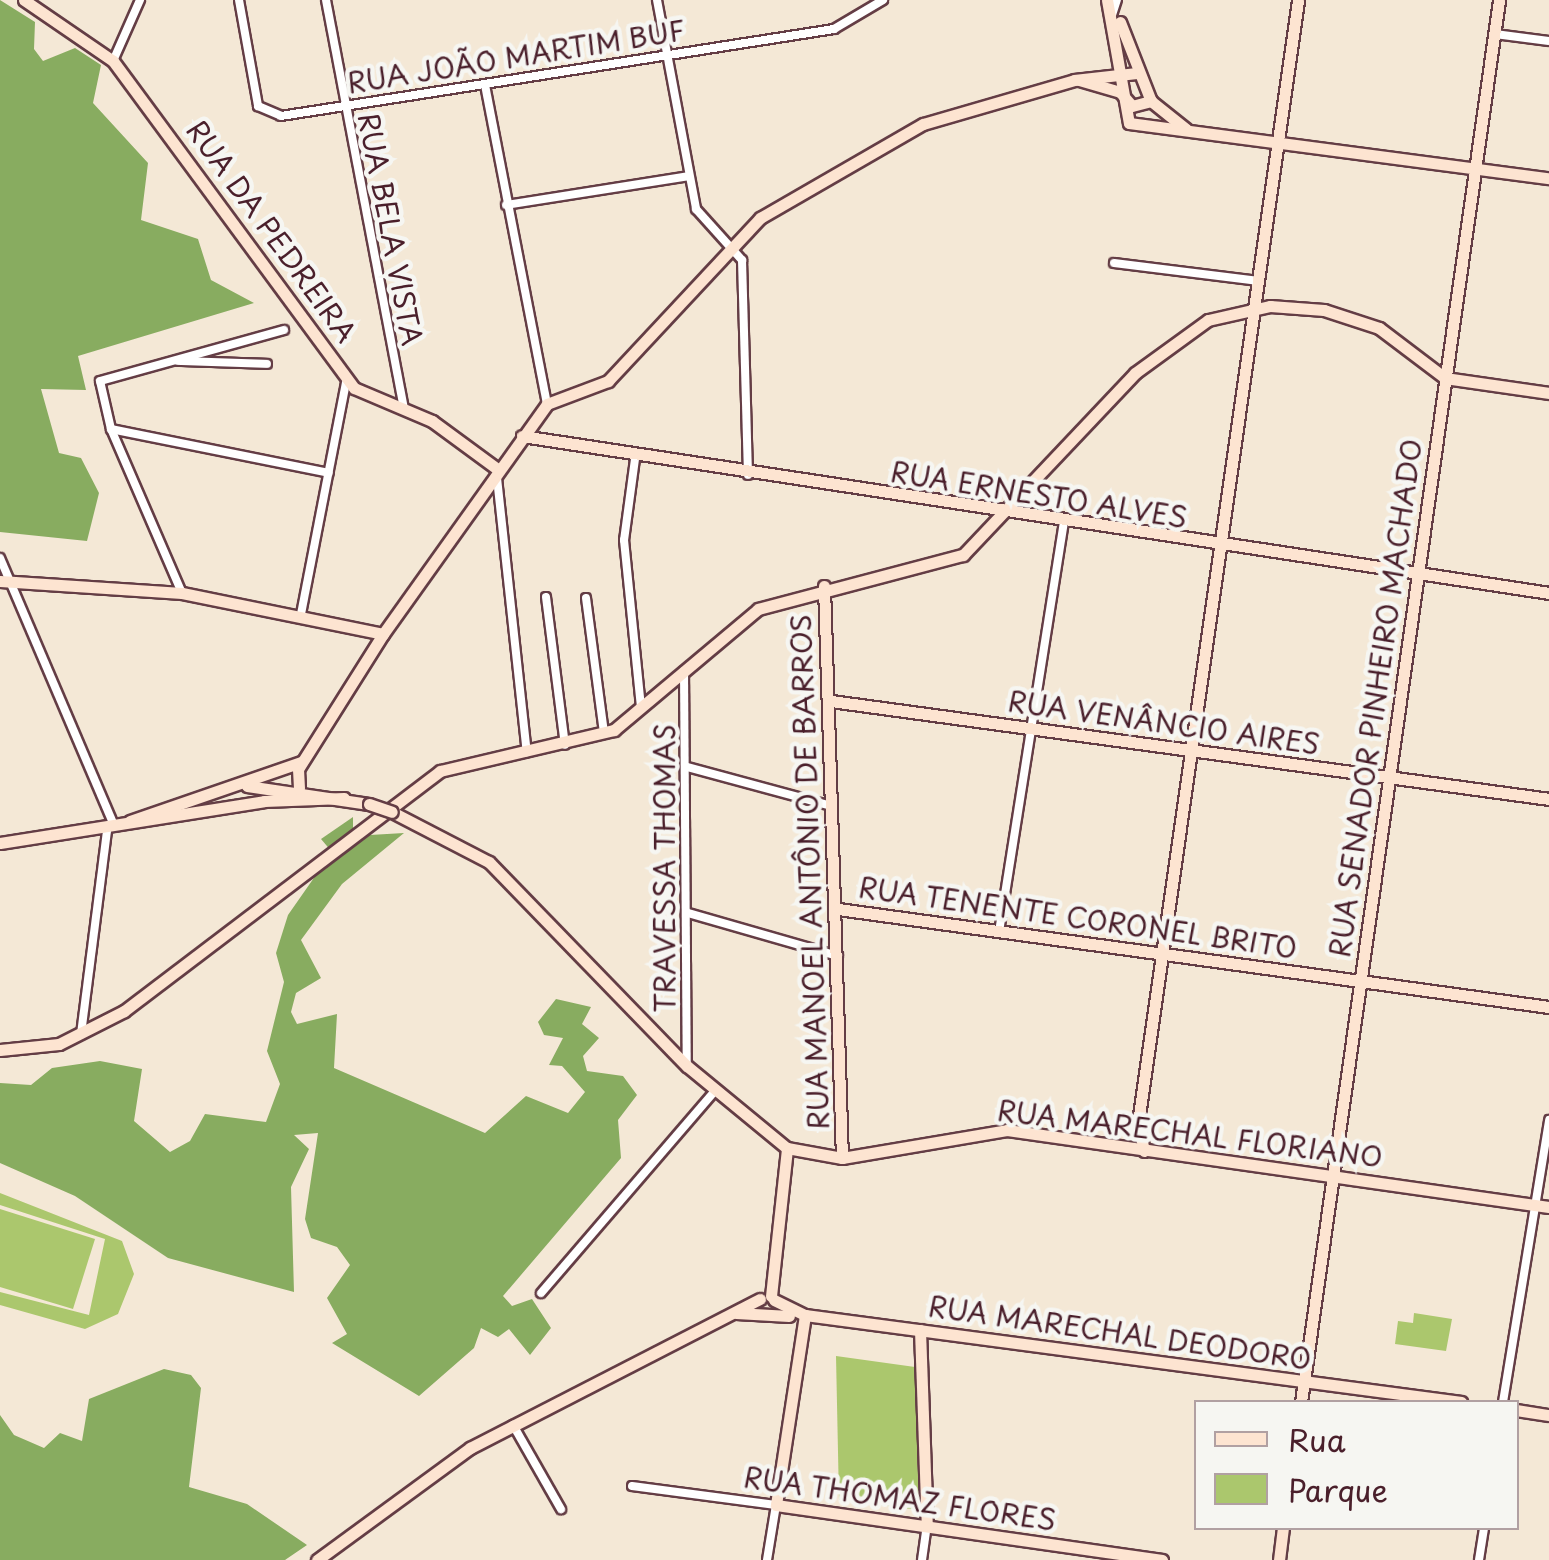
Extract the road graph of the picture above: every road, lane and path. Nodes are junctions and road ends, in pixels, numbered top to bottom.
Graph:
1 (24, 0) edge
2 (140, 0) edge
3 (239, 0) edge
4 (326, 0) edge
5 (657, 0) edge
6 (883, 0) edge
7 (1298, 0) edge
8 (1499, 0) edge
9 (1114, 4) edge
10 (1495, 34) junction
11 (1549, 41) edge
12 (666, 56) junction
13 (113, 61) junction
14 (1118, 70) junction
15 (1137, 73) junction
16 (1074, 80) junction
17 (485, 84) junction
18 (1120, 92) junction
19 (1151, 102) junction
20 (343, 106) junction
21 (1190, 131) junction
22 (1277, 140) junction
23 (1476, 166) junction
24 (689, 176) junction
25 (1549, 178) edge
26 (506, 205) junction
27 (734, 246) junction
28 (1114, 263) dead end
29 (1261, 281) junction
30 (1257, 307) junction
31 (284, 330) dead end
32 (163, 361) junction
33 (267, 364) dead end
34 (347, 378) junction
35 (1446, 378) junction
36 (1549, 392) edge
37 (547, 404) junction
38 (404, 408) junction
39 (111, 429) junction
40 (522, 436) junction
41 (634, 459) junction
42 (496, 468) junction
43 (329, 473) junction
44 (748, 475) junction
45 (1010, 515) junction
46 (1064, 522) junction
47 (1224, 548) junction
48 (0, 558) edge
49 (1418, 575) junction
50 (6, 581) edge
51 (824, 586) junction
52 (182, 593) junction
53 (1549, 593) edge
54 (546, 598) dead end
55 (586, 598) dead end
56 (300, 614) junction
57 (383, 634) junction
58 (684, 671) junction
59 (831, 701) junction
60 (641, 710) junction
61 (1033, 730) junction
62 (604, 733) junction
63 (565, 744) junction
64 (1195, 750) junction
65 (527, 752) junction
66 (311, 755) junction
67 (687, 767) junction
68 (298, 769) junction
69 (1389, 776) junction
70 (269, 785) junction
71 (238, 786) junction
72 (299, 788) junction
73 (344, 798) junction
74 (1549, 800) edge
75 (835, 807) junction
76 (204, 809) junction
77 (181, 810) junction
78 (113, 829) junction
79 (0, 843) edge
80 (838, 909) junction
81 (688, 913) junction
82 (999, 932) junction
83 (1168, 954) junction
84 (838, 956) junction
85 (1361, 981) junction
86 (1549, 1007) edge
87 (80, 1037) junction
88 (0, 1050) edge
89 (687, 1066) junction
90 (715, 1091) junction
91 (1549, 1120) edge
92 (1138, 1123) junction
93 (786, 1148) junction
94 (1122, 1148) junction
95 (1144, 1151) junction
96 (842, 1158) junction
97 (1333, 1176) junction
98 (1542, 1206) edge
99 (541, 1292) dead end
100 (767, 1301) junction
101 (739, 1312) junction
102 (805, 1315) junction
103 (789, 1316) junction
104 (803, 1330) junction
105 (920, 1330) junction
106 (1304, 1381) junction
107 (1301, 1400) edge
108 (1447, 1400) edge
109 (1503, 1400) edge
110 (1519, 1410) edge
111 (1549, 1414) edge
112 (514, 1425) junction
113 (632, 1486) dead end
114 (776, 1505) junction
115 (561, 1509) dead end
116 (927, 1526) junction
117 (1284, 1530) edge
118 (1484, 1530) edge
119 (325, 1558) edge
120 (767, 1560) edge
121 (922, 1560) edge
122 (1162, 1560) edge
123 (1279, 1560) edge
124 (1478, 1560) edge

1 - 13 main road, RUA DA PEDREIRA
2 - 13 street
3 - 20 street, RUA JOÃO MARTIM BUF
4 - 20 street, RUA BELA VISTA
5 - 12 street
6 - 12 street, RUA JOÃO MARTIM BUF
7 - 22 main road
8 - 10 main road, RUA SENADOR PINHEIRO MACHADO
9 - 14 main road
9 - 15 main road
10 - 11 street
10 - 23 main road, RUA SENADOR PINHEIRO MACHADO
12 - 17 street, RUA JOÃO MARTIM BUF
12 - 24 street
13 - 34 main road, RUA DA PEDREIRA
14 - 15 main road
14 - 16 main road
14 - 18 main road
15 - 19 main road
16 - 18 main road
16 - 27 main road
17 - 20 street, RUA JOÃO MARTIM BUF
17 - 26 street
18 - 19 main road
18 - 21 main road
19 - 21 main road
20 - 38 street, RUA BELA VISTA
21 - 22 main road
22 - 23 main road
22 - 29 main road
23 - 25 main road
23 - 35 main road, RUA SENADOR PINHEIRO MACHADO
24 - 26 street
24 - 27 street
26 - 37 street
27 - 37 main road
27 - 44 street
28 - 29 street
29 - 30 main road
30 - 35 main road
30 - 45 main road
30 - 47 main road
31 - 32 street
32 - 33 street
32 - 39 street
34 - 38 main road, RUA DA PEDREIRA
34 - 43 street
35 - 36 main road
35 - 49 main road, RUA SENADOR PINHEIRO MACHADO
37 - 40 main road
38 - 42 main road, RUA DA PEDREIRA
39 - 43 street
39 - 52 street
40 - 41 main road, RUA ERNESTO ALVES
40 - 42 main road
41 - 44 main road, RUA ERNESTO ALVES
41 - 60 street
42 - 57 main road
42 - 65 street
43 - 56 street
44 - 45 main road, RUA ERNESTO ALVES
45 - 46 main road, RUA ERNESTO ALVES
45 - 51 main road
46 - 47 main road, RUA ERNESTO ALVES
46 - 61 street
47 - 49 main road, RUA ERNESTO ALVES
47 - 64 main road
48 - 50 street
49 - 53 main road, RUA ERNESTO ALVES
49 - 69 main road, RUA SENADOR PINHEIRO MACHADO
50 - 52 main road
50 - 78 street
51 - 58 main road
51 - 59 main road, RUA MANOEL ANTÔNIO DE BARROS
52 - 56 main road
54 - 63 street
55 - 62 street
56 - 57 main road
57 - 66 main road
58 - 60 main road
58 - 67 street, TRAVESSA THOMAS
59 - 61 main road, RUA VENÂNCIO AIRES
59 - 75 main road, RUA MANOEL ANTÔNIO DE BARROS
60 - 62 main road
61 - 64 main road, RUA VENÂNCIO AIRES
61 - 82 street
62 - 63 main road
63 - 65 main road
64 - 69 main road, RUA VENÂNCIO AIRES
64 - 83 main road
65 - 87 main road
66 - 68 main road
66 - 71 main road
67 - 75 street
67 - 81 street, TRAVESSA THOMAS
68 - 70 main road
68 - 72 main road
69 - 74 main road, RUA VENÂNCIO AIRES
69 - 85 main road, RUA SENADOR PINHEIRO MACHADO
70 - 71 main road, RUA MARECHAL FLORIANO
70 - 72 main road, RUA MARECHAL FLORIANO
70 - 76 main road
71 - 77 main road
72 - 73 main road, RUA MARECHAL FLORIANO
73 - 76 main road
73 - 89 main road, RUA MARECHAL FLORIANO, bridge
75 - 80 main road, RUA MANOEL ANTÔNIO DE BARROS
76 - 77 main road
77 - 78 main road
78 - 79 main road
78 - 87 street
80 - 82 main road, RUA TENENTE CORONEL BRITO
80 - 84 main road, RUA MANOEL ANTÔNIO DE BARROS
81 - 84 street
81 - 89 street, TRAVESSA THOMAS
82 - 83 main road, RUA TENENTE CORONEL BRITO
83 - 85 main road, RUA TENENTE CORONEL BRITO
83 - 92 main road
84 - 96 main road, RUA MANOEL ANTÔNIO DE BARROS
85 - 86 main road, RUA TENENTE CORONEL BRITO
85 - 97 main road, RUA SENADOR PINHEIRO MACHADO
87 - 88 main road
89 - 90 main road, RUA MARECHAL FLORIANO
90 - 93 main road, RUA MARECHAL FLORIANO
90 - 99 street
91 - 98 street
92 - 94 main road
92 - 95 main road
93 - 96 main road, RUA MARECHAL FLORIANO
93 - 100 main road
94 - 95 main road, RUA MARECHAL FLORIANO
94 - 96 main road, RUA MARECHAL FLORIANO
95 - 97 main road, RUA MARECHAL FLORIANO
97 - 98 main road, RUA MARECHAL FLORIANO
97 - 106 main road, RUA SENADOR PINHEIRO MACHADO
98 - 109 street
100 - 101 main road
100 - 102 main road, RUA MARECHAL DEODORO
100 - 103 main road
101 - 103 main road
101 - 112 main road
102 - 104 main road
102 - 105 main road, RUA MARECHAL DEODORO
103 - 104 main road
104 - 114 main road
105 - 106 main road, RUA MARECHAL DEODORO
105 - 116 main road
106 - 107 main road, RUA SENADOR PINHEIRO MACHADO
106 - 108 main road, RUA MARECHAL DEODORO
110 - 111 main road
112 - 115 street
112 - 119 main road
113 - 114 street, RUA THOMAZ FLORES
114 - 116 main road, RUA THOMAZ FLORES
114 - 120 street
116 - 121 street
116 - 122 main road, RUA THOMAZ FLORES
117 - 123 main road
118 - 124 street

